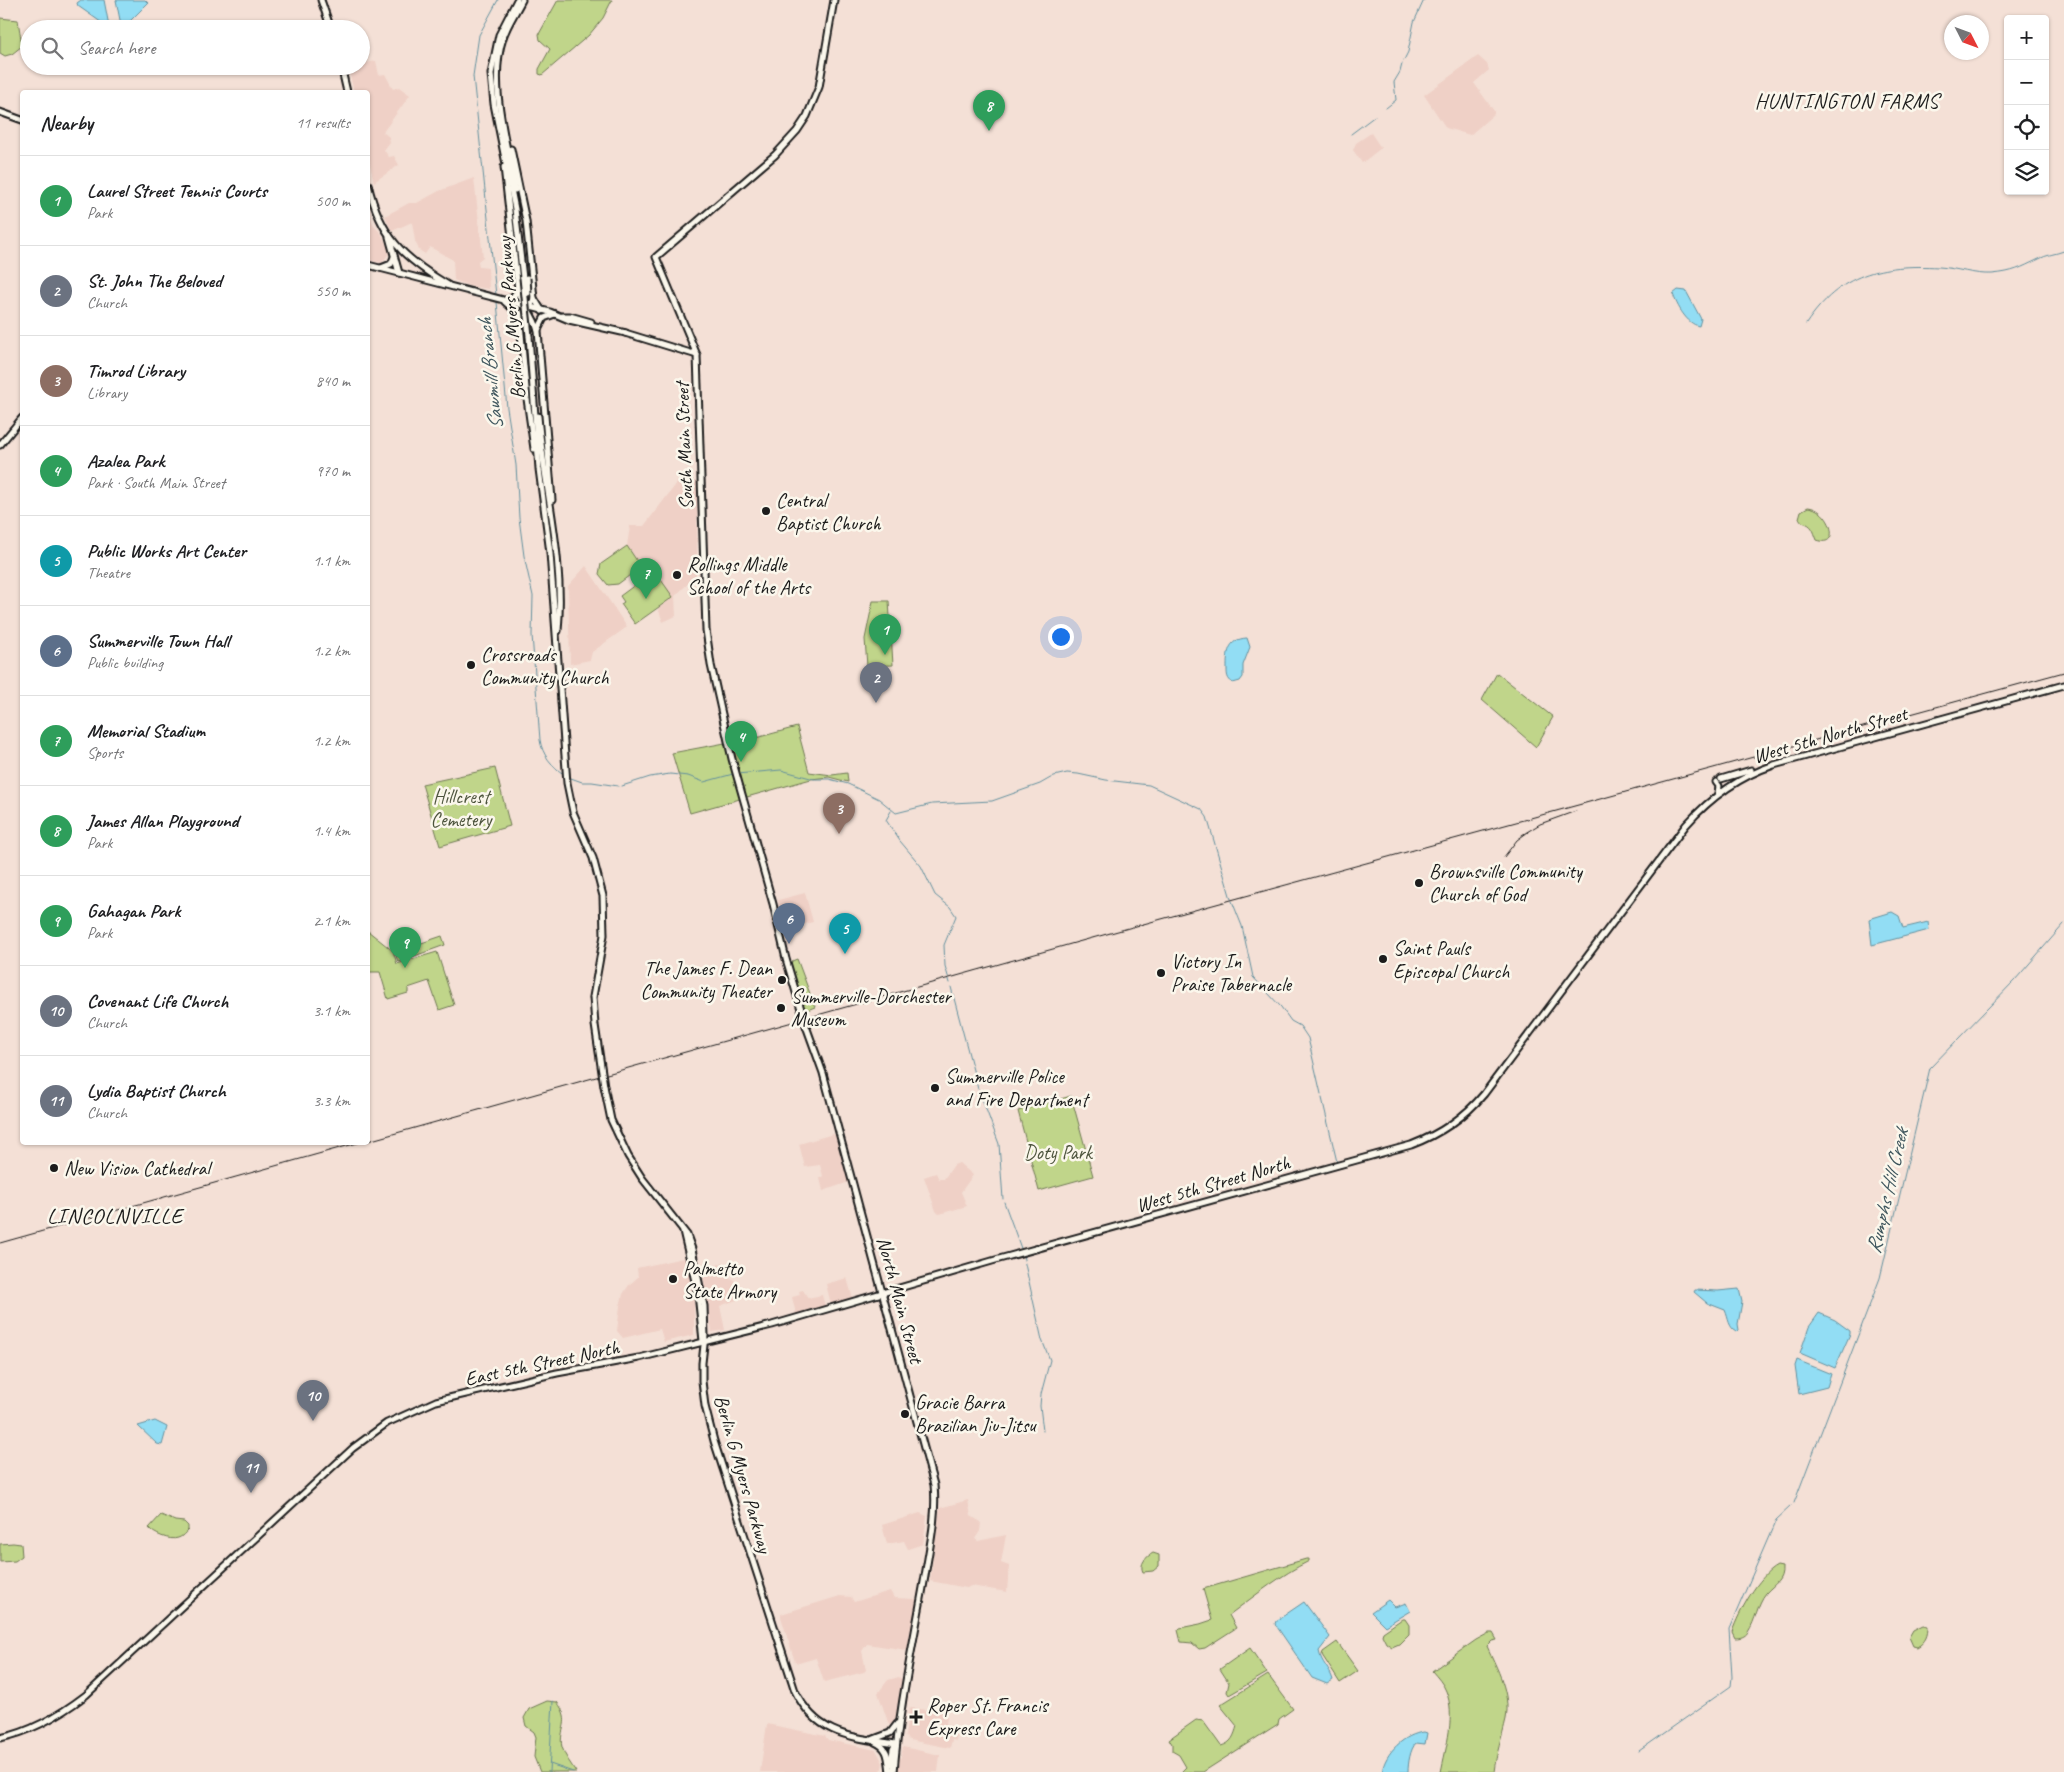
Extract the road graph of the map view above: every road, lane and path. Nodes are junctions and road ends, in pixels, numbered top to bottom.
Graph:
1 (321, 0) edge
2 (517, 0) edge
3 (522, 0) edge
4 (834, 0) edge
5 (328, 20) edge
6 (501, 36) junction
7 (343, 75) edge
8 (347, 90) edge
9 (0, 112) edge
10 (502, 118) junction
11 (20, 119) edge
12 (500, 138) junction
13 (370, 191) edge
14 (389, 236) junction
15 (394, 254) junction
16 (370, 265) edge
17 (382, 268) junction
18 (399, 273) junction
19 (525, 278) junction
20 (453, 287) junction
21 (518, 290) junction
22 (534, 298) junction
23 (503, 301) junction
24 (527, 307) junction
25 (542, 310) junction
26 (555, 314) junction
27 (520, 323) junction
28 (538, 331) junction
29 (530, 336) junction
30 (697, 355) junction
31 (20, 420) edge
32 (0, 445) edge
33 (539, 469) junction
34 (554, 528) junction
35 (557, 639) junction
36 (2064, 685) edge
37 (1757, 771) junction
38 (1718, 794) junction
39 (786, 959) joint
40 (1519, 1049) joint
41 (883, 1294) junction
42 (704, 1341) junction
43 (899, 1718) junction
44 (0, 1738) edge
45 (871, 1740) junction
46 (896, 1744) junction
47 (890, 1772) edge
48 (894, 1772) edge

1 - 5 main road
2 - 6 main road, Berlin G Myers Parkway
3 - 6 main road, Berlin G Myers Parkway
4 - 30 main road, South Main Street
6 - 10 main road, Berlin G Myers Parkway
6 - 12 main road, Berlin G Myers Parkway
7 - 8 main road
9 - 11 main road
10 - 19 main road, Berlin G Myers Parkway
10 - 22 main road
12 - 19 main road, Berlin G Myers Parkway
12 - 21 main road
13 - 14 main road
14 - 15 main road
14 - 20 main road
15 - 17 main road
15 - 18 main road
16 - 17 main road
17 - 18 main road
18 - 20 main road
19 - 29 main road, Berlin G Myers Parkway, bridge
20 - 23 main road
21 - 23 main road
21 - 24 main road
22 - 24 main road
22 - 25 main road
23 - 24 main road
23 - 27 main road
24 - 25 main road
24 - 27 main road
24 - 28 main road
25 - 26 main road
26 - 28 main road
26 - 30 main road
27 - 33 main road
28 - 34 main road
29 - 33 main road, Berlin G Myers Parkway
29 - 34 main road, Berlin G Myers Parkway
30 - 39 main road, South Main Street
31 - 32 main road
33 - 35 main road, Berlin G Myers Parkway
34 - 35 main road, Berlin G Myers Parkway
35 - 42 main road, Berlin G Myers Parkway, bridge
36 - 37 main road, West 5th North Street
37 - 38 main road, West 5th North Street
37 - 38 main road
38 - 40 main road, West 5th North Street
39 - 41 main road, North Main Street
40 - 41 main road, West 5th Street North
41 - 42 main road, East 5th Street North
41 - 43 main road, North Main Street
42 - 44 main road, East 5th Street North
42 - 45 main road, Berlin G Myers Parkway
43 - 45 main road
43 - 46 main road, North Main Street
45 - 46 main road, Berlin G Myers Parkway
45 - 47 main road
46 - 47 main road, North Main Street
46 - 48 main road, North Main Street

